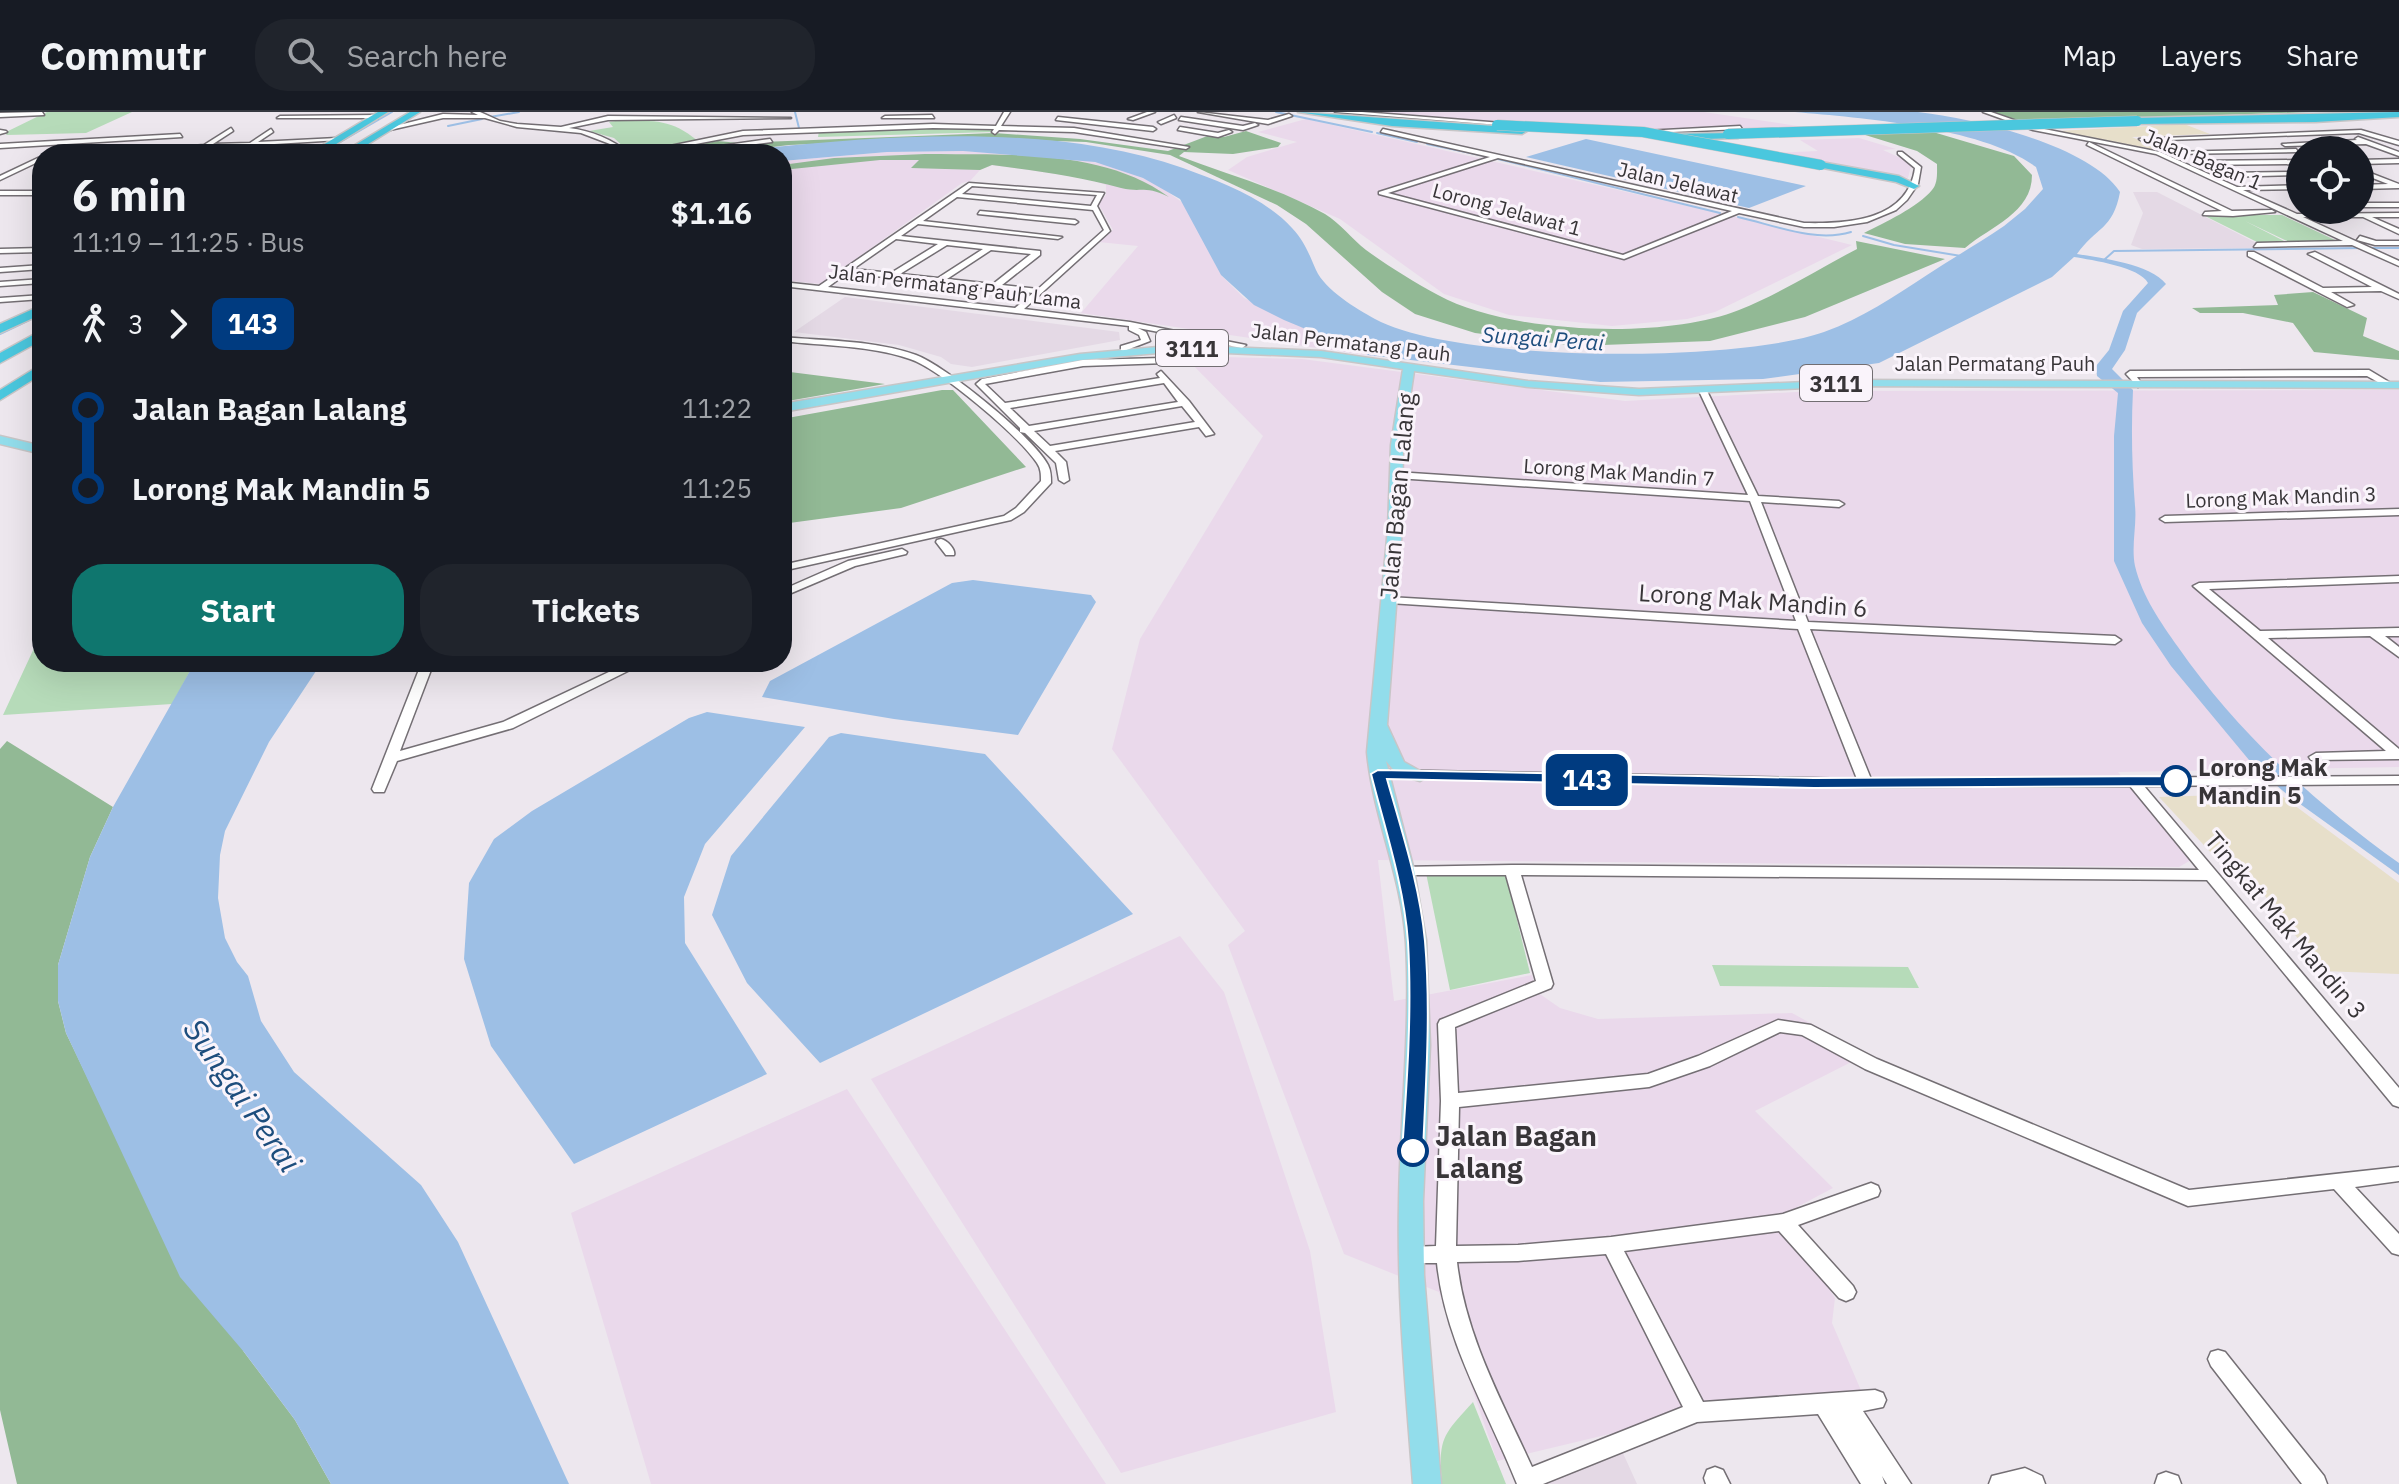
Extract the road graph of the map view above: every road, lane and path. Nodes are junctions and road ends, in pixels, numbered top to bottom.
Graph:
1 (292, 112) edge
2 (408, 112) edge
3 (416, 112) edge
4 (424, 112) edge
5 (475, 112) edge
6 (634, 112) edge
7 (649, 112) edge
8 (666, 112) edge
9 (684, 112) edge
10 (1152, 112) edge
11 (1201, 112) edge
12 (1233, 112) edge
13 (1267, 112) edge
14 (1302, 112) edge
15 (1316, 112) edge
16 (1338, 112) edge
17 (1436, 112) edge
18 (1986, 112) edge
19 (42, 114) edge
20 (380, 114) edge
21 (701, 114) edge
22 (786, 114) edge
23 (1292, 114) edge
24 (0, 115) edge
25 (1005, 115) edge
26 (1191, 115) junction
27 (2399, 116) edge
28 (939, 117) dead end
29 (989, 117) dead end
30 (1098, 117) dead end
31 (491, 118) junction
32 (764, 118) junction
33 (870, 118) dead end
34 (1178, 118) junction
35 (1049, 119) dead end
36 (1131, 119) dead end
37 (1279, 119) junction
38 (402, 121) junction
39 (824, 121) dead end
40 (1088, 121) junction
41 (1161, 122) dead end
42 (1200, 122) junction
43 (1393, 122) junction
44 (2139, 122) junction
45 (22, 123) dead end
46 (1419, 123) junction
47 (0, 124) edge
48 (1190, 125) junction
49 (997, 126) junction
50 (564, 127) junction
51 (390, 128) junction
52 (341, 129) dead end
53 (827, 129) junction
54 (1153, 129) junction
55 (1180, 129) junction
56 (188, 130) dead end
57 (231, 130) dead end
58 (815, 130) junction
59 (271, 131) dead end
60 (792, 131) junction
61 (1196, 131) junction
62 (1383, 131) joint
63 (766, 132) junction
64 (1544, 132) junction
65 (2340, 132) junction
66 (5, 133) edge
67 (1519, 133) dead end
68 (1734, 133) junction
69 (1214, 134) junction
70 (2256, 134) junction
71 (57, 135) dead end
72 (2218, 135) junction
73 (180, 136) junction
74 (2351, 136) edge
75 (1131, 137) junction
76 (2178, 137) junction
77 (809, 138) junction
78 (1153, 139) dead end
79 (1168, 141) dead end
80 (357, 142) junction
81 (0, 143) edge
82 (39, 143) junction
83 (2399, 143) edge
84 (167, 144) edge
85 (209, 144) edge
86 (253, 144) edge
87 (330, 144) edge
88 (331, 144) edge
89 (342, 144) edge
90 (354, 144) edge
91 (362, 144) edge
92 (614, 144) edge
93 (687, 144) edge
94 (758, 144) edge
95 (2076, 144) dead end
96 (2089, 144) junction
97 (2281, 145) junction
98 (2286, 145) edge
99 (2374, 145) edge
100 (2286, 147) edge
101 (2255, 151) junction
102 (2172, 152) junction
103 (2213, 152) junction
104 (2286, 152) edge
105 (1900, 153) dead end
106 (2399, 154) edge
107 (1497, 157) junction
108 (2399, 161) edge
109 (2286, 162) edge
110 (2374, 162) edge
111 (32, 163) edge
112 (2195, 163) junction
113 (2265, 163) junction
114 (24, 167) junction
115 (32, 167) edge
116 (2286, 172) edge
117 (2374, 172) edge
118 (2388, 173) dead end
119 (2196, 175) junction
120 (2221, 175) junction
121 (2156, 176) junction
122 (2286, 176) edge
123 (2374, 177) edge
124 (0, 178) edge
125 (1915, 182) junction
126 (2374, 187) edge
127 (2224, 188) junction
128 (2235, 188) junction
129 (2248, 188) junction
130 (2286, 188) edge
131 (2397, 188) edge
132 (0, 193) edge
133 (17, 193) junction
134 (32, 193) edge
135 (956, 195) junction
136 (1001, 199) junction
137 (0, 202) edge
138 (2374, 203) edge
139 (2374, 205) edge
140 (2380, 205) junction
141 (2399, 205) edge
142 (2286, 206) edge
143 (1094, 208) junction
144 (2286, 211) edge
145 (1737, 212) junction
146 (980, 213) junction
147 (2205, 214) dead end
148 (2233, 214) junction
149 (2374, 215) edge
150 (2399, 215) edge
151 (2374, 221) edge
152 (917, 222) junction
153 (1075, 222) dead end
154 (2314, 224) edge
155 (2329, 224) edge
156 (960, 227) junction
157 (2399, 232) edge
158 (895, 237) junction
159 (1058, 237) dead end
160 (945, 243) junction
161 (2399, 243) edge
162 (2357, 244) junction
163 (2257, 245) dead end
164 (0, 247) edge
165 (989, 248) junction
166 (32, 249) edge
167 (2251, 254) dead end
168 (2312, 254) dead end
169 (2399, 264) edge
170 (32, 268) edge
171 (0, 270) edge
172 (846, 271) junction
173 (892, 276) junction
174 (939, 281) junction
175 (32, 282) edge
176 (0, 284) edge
177 (792, 284) edge
178 (824, 286) junction
179 (994, 287) junction
180 (2399, 288) edge
181 (2383, 289) junction
182 (2320, 290) junction
183 (1039, 291) junction
184 (2399, 297) edge
185 (32, 298) edge
186 (0, 300) edge
187 (1025, 304) junction
188 (2350, 305) dead end
189 (1016, 312) junction
190 (32, 314) edge
191 (1124, 324) junction
192 (0, 329) edge
193 (32, 333) edge
194 (792, 337) edge
195 (32, 340) edge
196 (1242, 345) junction
197 (1124, 348) junction
198 (0, 351) edge
199 (1321, 354) junction
200 (0, 359) edge
201 (1409, 367) junction
202 (32, 374) edge
203 (979, 377) junction
204 (946, 378) junction
205 (1166, 380) junction
206 (2394, 385) edge
207 (1703, 391) junction
208 (3, 393) edge
209 (1186, 403) junction
210 (792, 406) edge
211 (1003, 406) junction
212 (1201, 424) junction
213 (1027, 429) junction
214 (1011, 432) junction
215 (0, 433) edge
216 (1209, 434) dead end
217 (0, 440) edge
218 (32, 440) edge
219 (32, 448) edge
220 (1049, 449) junction
221 (1396, 475) junction
222 (1064, 480) dead end
223 (1753, 499) junction
224 (1839, 504) dead end
225 (2399, 512) edge
226 (2165, 519) dead end
227 (999, 529) dead end
228 (941, 542) junction
229 (950, 553) dead end
230 (792, 566) edge
231 (2399, 579) edge
232 (792, 590) edge
233 (1389, 600) junction
234 (1801, 625) junction
235 (2372, 632) junction
236 (2399, 632) edge
237 (2255, 635) junction
238 (2115, 640) dead end
239 (2399, 653) edge
240 (424, 672) edge
241 (619, 672) edge
242 (1378, 721) junction
243 (2399, 755) edge
244 (2316, 757) dead end
245 (391, 758) junction
246 (1378, 774) junction
247 (1420, 776) junction
248 (2399, 780) edge
249 (2134, 782) junction
250 (1866, 783) junction
251 (379, 789) dead end
252 (1404, 870) junction
253 (1512, 870) junction
254 (2212, 875) junction
255 (2399, 1100) edge
256 (1450, 1101) junction
257 (2399, 1174) edge
258 (2339, 1182) junction
259 (1871, 1191) dead end
260 (1783, 1222) junction
261 (1611, 1245) junction
262 (2399, 1247) edge
263 (1411, 1255) junction
264 (1446, 1255) junction
265 (1846, 1292) dead end
266 (2218, 1359) dead end
267 (1875, 1400) dead end
268 (1834, 1403) junction
269 (1697, 1412) junction
270 (1527, 1482) edge
271 (1427, 1484) edge
272 (1874, 1484) edge
273 (1900, 1484) edge
274 (2000, 1484) edge
275 (2034, 1484) edge
276 (2316, 1484) edge

1 - 20 street
2 - 80 highway
3 - 38 highway
4 - 38 highway
5 - 31 street
6 - 7 street
7 - 8 street
8 - 9 street
9 - 21 street
10 - 34 street
10 - 36 street
11 - 26 street
11 - 37 street
12 - 37 street
13 - 23 street
14 - 43 highway
15 - 43 highway
16 - 46 street
17 - 46 street
18 - 128 street, Jalan Bagan 1
19 - 24 street
20 - 88 highway
21 - 22 street
21 - 32 street
21 - 50 street
22 - 32 street
22 - 60 street
23 - 37 street
23 - 62 highway
25 - 29 street
25 - 49 street
26 - 34 street
26 - 42 street
27 - 44 highway
27 - 44 highway
28 - 33 street
30 - 40 street
31 - 50 street
31 - 51 street
32 - 63 street
34 - 41 street
34 - 42 street
34 - 54 street
35 - 40 street
38 - 51 highway
39 - 53 street
40 - 54 street
42 - 48 street
43 - 46 highway
43 - 64 highway
43 - 68 highway
43 - 125 highway, bridge
44 - 68 highway, bridge
45 - 47 street
46 - 68 street
48 - 55 street
48 - 69 street
49 - 53 street
49 - 75 street
49 - 77 street
50 - 92 street
51 - 91 highway
52 - 87 street
53 - 58 street
54 - 75 street
55 - 61 street
55 - 78 street
56 - 73 street
57 - 85 street
58 - 60 street
58 - 77 street
59 - 86 street
60 - 63 street
61 - 69 street
61 - 79 street
62 - 107 street, Jalan Jelawat
63 - 93 street
64 - 67 highway
64 - 68 highway
65 - 70 street
65 - 74 street
65 - 83 street
66 - 81 street
69 - 75 street
70 - 72 street
70 - 97 street
71 - 82 street
72 - 76 street
72 - 101 street
73 - 82 street
73 - 84 street
76 - 102 street, Jalan Bagan 1
76 - 103 street
77 - 94 street
80 - 89 highway
80 - 90 highway
81 - 82 street
95 - 96 street
96 - 119 street
96 - 121 street
97 - 98 street
97 - 100 street
99 - 106 street
101 - 103 street
101 - 104 street
102 - 103 street
102 - 112 street, Jalan Bagan 1
105 - 125 street
107 - 145 street, Jalan Jelawat
107 - 145 street, Lorong Jelawat 1
108 - 110 street
109 - 113 street
111 - 114 street
112 - 113 street
112 - 120 street, Jalan Bagan 1
113 - 116 street
114 - 115 street
114 - 124 street
117 - 118 street
119 - 121 street
119 - 127 street
120 - 122 street
120 - 129 street, Jalan Bagan 1
121 - 148 street
123 - 131 street
125 - 145 street, Jalan Jelawat
126 - 131 street
127 - 128 street
127 - 148 street
128 - 129 street
128 - 144 street, Jalan Bagan 1
129 - 130 street
129 - 142 street, Jalan Bagan 1
132 - 133 street
133 - 134 street
133 - 137 street
135 - 136 street
135 - 143 street
135 - 152 street
136 - 143 street
136 - 146 street
138 - 140 street
139 - 140 street
140 - 141 street
143 - 183 street
146 - 153 street
146 - 156 street
147 - 148 street
149 - 150 street
151 - 157 street
152 - 156 street
152 - 158 street
154 - 162 street, Jalan Bagan 1
155 - 161 street, Jalan Bagan 1
156 - 159 street
158 - 160 street
158 - 172 street
160 - 165 street
160 - 173 street
162 - 163 street
162 - 169 street, Jalan Bagan 1
164 - 166 street
165 - 174 street
165 - 179 street
167 - 182 street
168 - 181 street
170 - 171 street
172 - 173 street
172 - 178 street
173 - 174 street
174 - 179 street
175 - 176 street
177 - 178 street, Jalan Permatang Pauh Lama
178 - 187 street
178 - 189 street, Jalan Permatang Pauh Lama
179 - 183 street
180 - 181 street
181 - 182 street
181 - 184 street
182 - 188 street
183 - 187 street
185 - 186 street
187 - 189 street
189 - 191 street, Jalan Permatang Pauh Lama
190 - 192 highway
191 - 196 street, Jalan Permatang Pauh Lama
191 - 197 street
193 - 198 highway
194 - 204 street
195 - 200 highway
196 - 197 main road
196 - 199 main road
197 - 203 main road
199 - 201 main road, Jalan Permatang Pauh / 3111
199 - 203 main road, Jalan Permatang Pauh / 3111
201 - 207 main road, Jalan Permatang Pauh / 3111
201 - 221 main road, Jalan Bagan Lalang
202 - 208 highway
203 - 204 main road
203 - 204 main road
203 - 205 street
203 - 211 street
204 - 210 main road
204 - 214 street
205 - 209 street
205 - 211 street
206 - 207 main road, Jalan Permatang Pauh / 3111
207 - 223 street
209 - 212 street
209 - 213 street
211 - 213 street
212 - 216 street
212 - 220 street
213 - 214 street
213 - 220 street
214 - 230 street
215 - 218 main road
217 - 219 main road
220 - 222 street
221 - 223 street, Lorong Mak Mandin 7
221 - 233 main road, Jalan Bagan Lalang
223 - 224 street, Lorong Mak Mandin 7
223 - 234 street
225 - 226 street, Lorong Mak Mandin 3
227 - 228 street
228 - 229 street
228 - 232 street
231 - 237 street
233 - 234 street, Lorong Mak Mandin 6
233 - 242 main road, Jalan Bagan Lalang
234 - 238 street, Lorong Mak Mandin 6
234 - 250 street
235 - 236 street
235 - 237 street
235 - 239 street
237 - 243 street
240 - 245 street
241 - 245 street
242 - 246 main road, Jalan Bagan Lalang
242 - 247 main road
243 - 244 street
245 - 251 street
246 - 247 street
246 - 252 main road, Jalan Bagan Lalang
247 - 250 street
248 - 249 street
249 - 250 street
249 - 254 street, Tingkat Mak Mandin 3
252 - 253 street
252 - 263 main road, Jalan Bagan Lalang
253 - 254 street
253 - 256 street
254 - 255 street, Tingkat Mak Mandin 3
256 - 258 street
256 - 264 street
257 - 258 street
258 - 262 street
259 - 260 street
260 - 261 street
260 - 265 street
261 - 264 street
261 - 269 street
263 - 264 street
263 - 271 main road, Jalan Bagan Lalang
264 - 270 street
266 - 276 street
267 - 268 street
268 - 269 street
268 - 272 street
268 - 273 street
269 - 270 street
274 - 275 street

